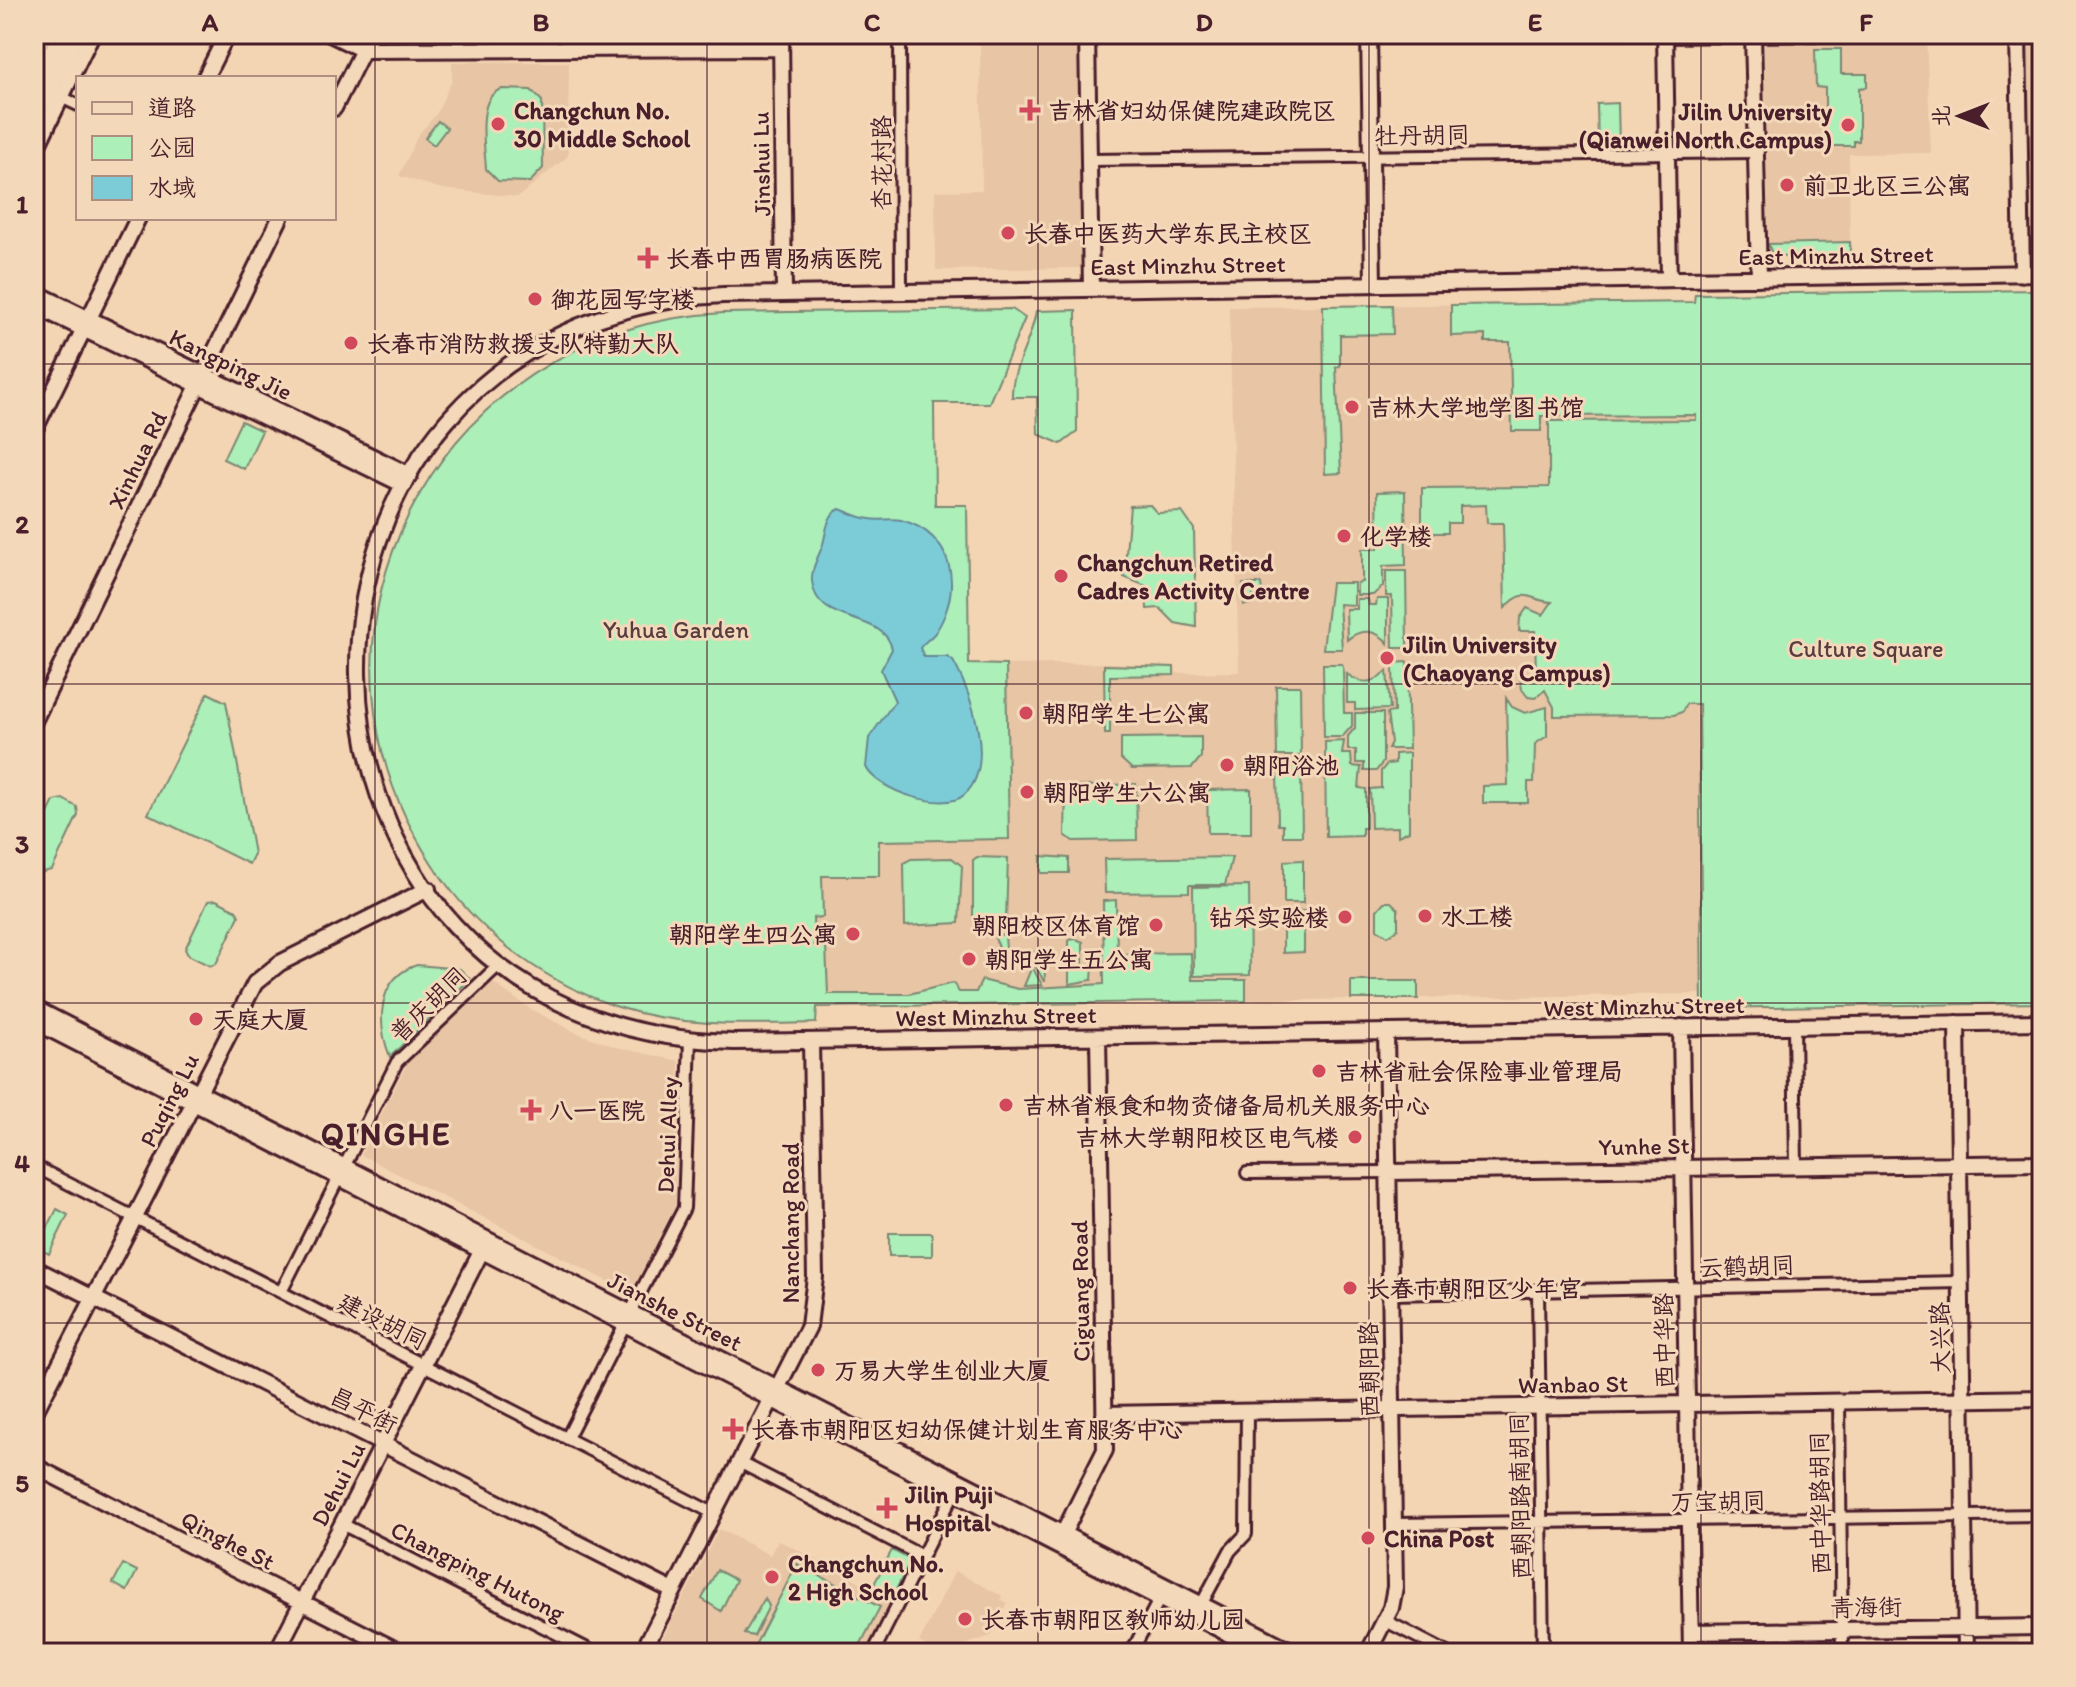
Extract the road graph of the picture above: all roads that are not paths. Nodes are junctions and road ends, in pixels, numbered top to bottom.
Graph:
1 (44, 34) edge
2 (61, 34) edge
3 (76, 34) edge
4 (92, 34) edge
5 (227, 34) edge
6 (330, 34) edge
7 (371, 34) edge
8 (900, 34) edge
9 (1087, 34) edge
10 (1369, 34) edge
11 (1912, 34) edge
12 (2018, 34) edge
13 (1665, 35) edge
14 (1753, 35) edge
15 (781, 41) edge
16 (363, 50) junction
17 (34, 55) edge
18 (206, 76) edge
19 (34, 89) edge
20 (61, 97) junction
21 (76, 104) edge
22 (336, 104) edge
23 (34, 120) edge
24 (1667, 152) junction
25 (1755, 152) junction
26 (34, 153) edge
27 (1371, 156) junction
28 (1089, 160) junction
29 (137, 220) edge
30 (279, 220) edge
31 (2042, 273) edge
32 (2022, 274) junction
33 (1759, 278) junction
34 (1669, 279) junction
35 (1373, 284) junction
36 (1091, 289) junction
37 (34, 292) edge
38 (901, 292) junction
39 (784, 294) junction
40 (34, 305) edge
41 (86, 324) junction
42 (201, 379) junction
43 (34, 431) edge
44 (407, 480) junction
45 (41, 689) edge
46 (34, 721) edge
47 (428, 889) junction
48 (500, 964) junction
49 (34, 1008) edge
50 (34, 1021) edge
51 (2042, 1022) edge
52 (1957, 1023) junction
53 (1794, 1026) junction
54 (1681, 1027) junction
55 (1386, 1032) junction
56 (1098, 1037) junction
57 (690, 1040) junction
58 (811, 1041) junction
59 (196, 1096) junction
60 (2042, 1163) edge
61 (1958, 1164) junction
62 (34, 1166) edge
63 (1796, 1166) junction
64 (1683, 1168) junction
65 (342, 1171) junction
66 (1388, 1172) junction
67 (1247, 1173) dead end
68 (134, 1217) junction
69 (482, 1250) junction
70 (34, 1268) edge
71 (1961, 1282) junction
72 (1685, 1288) junction
73 (1538, 1291) junction
74 (281, 1292) junction
75 (1390, 1294) junction
76 (93, 1298) junction
77 (627, 1318) junction
78 (423, 1365) junction
79 (774, 1394) junction
80 (2042, 1398) edge
81 (1963, 1399) junction
82 (1839, 1401) junction
83 (1687, 1404) junction
84 (1539, 1407) junction
85 (1392, 1409) junction
86 (1247, 1412) junction
87 (34, 1414) edge
88 (1104, 1414) junction
89 (567, 1438) junction
90 (383, 1444) junction
91 (739, 1462) junction
92 (34, 1466) edge
93 (954, 1493) junction
94 (713, 1513) junction
95 (2042, 1515) edge
96 (1964, 1516) junction
97 (1840, 1518) junction
98 (1689, 1521) junction
99 (342, 1524) junction
100 (1394, 1524) junction
101 (1539, 1524) junction
102 (1063, 1534) junction
103 (922, 1556) junction
104 (673, 1591) junction
105 (1160, 1598) junction
106 (302, 1602) junction
107 (1201, 1605) junction
108 (1384, 1620) junction
109 (2042, 1627) edge
110 (1966, 1628) junction
111 (1842, 1630) junction
112 (1691, 1632) junction
113 (1240, 1647) edge
114 (276, 1653) edge
115 (402, 1653) edge
116 (595, 1653) edge
117 (642, 1653) edge
118 (873, 1653) edge
119 (1131, 1653) edge
120 (1266, 1653) edge
121 (1296, 1653) edge
122 (1368, 1653) edge
123 (1448, 1653) edge
124 (1543, 1653) edge
125 (1691, 1653) edge
126 (1842, 1653) edge
127 (1966, 1653) edge

1 - 17 street
2 - 19 main road
3 - 23 main road
4 - 20 street
5 - 18 street
6 - 16 street
7 - 16 street
8 - 38 street, 杏花村路
9 - 28 street
10 - 27 street
11 - 14 street
12 - 32 street
13 - 14 street
13 - 24 street
14 - 25 street
15 - 16 street
15 - 39 street, Jinshui Lu
16 - 22 street
20 - 21 street
20 - 26 street
24 - 25 street, 牡丹胡同
24 - 27 street, 牡丹胡同
24 - 34 street
25 - 33 street
27 - 28 street, 牡丹胡同
27 - 35 street
28 - 36 street
29 - 41 street
30 - 42 street, Xinhua Rd
31 - 32 street, East Minzhu Street
32 - 33 street, East Minzhu Street
33 - 34 street, East Minzhu Street
34 - 35 street, East Minzhu Street
35 - 36 street, East Minzhu Street
36 - 38 street, East Minzhu Street
37 - 41 street, Kangping Jie
38 - 39 street, East Minzhu Street
39 - 44 street, East Minzhu Street
40 - 41 street, Kangping Jie
41 - 42 street, Kangping Jie
41 - 43 street
42 - 44 street, Kangping Jie
42 - 45 street, Xinhua Rd
44 - 47 street, West Minzhu Street
45 - 46 street, Xinhua Rd
47 - 48 street, West Minzhu Street
47 - 59 street, Puqing Lu
48 - 57 street, West Minzhu Street
48 - 65 street, 普庆胡同
49 - 59 street, Jianshe Street
50 - 59 street, Jianshe Street
51 - 52 street, West Minzhu Street
52 - 53 street, West Minzhu Street
52 - 61 street, 大兴路
53 - 54 street, West Minzhu Street
53 - 63 street
54 - 55 street, West Minzhu Street
54 - 64 street, 西中华路
55 - 56 street, West Minzhu Street
55 - 66 street, 西朝阳路
56 - 58 street, West Minzhu Street
56 - 88 street, Ciguang Road
57 - 58 street, West Minzhu Street
57 - 77 street, Dehui Alley
58 - 79 street, Nanchang Road
59 - 65 street, Jianshe Street
59 - 68 street, Puqing Lu
60 - 61 street, Yunhe St
61 - 63 street, Yunhe St
61 - 71 street, 大兴路
62 - 68 street, 建设胡同
63 - 64 street, Yunhe St
64 - 66 street, Yunhe St
64 - 72 street, 西中华路
65 - 69 street, Jianshe Street
65 - 74 street, 普庆胡同
65 - 77 street, Jianshe Street
66 - 67 street, Yunhe St
66 - 75 street, 西朝阳路
68 - 74 street, 建设胡同
68 - 76 street, Puqing Lu
69 - 77 street, Jianshe Street
69 - 78 street, Dehui Lu
70 - 76 street, 昌平街
71 - 72 street, 云鹤胡同
71 - 81 street, 大兴路
72 - 73 street, 云鹤胡同
72 - 83 street, 西中华路
73 - 75 street, 云鹤胡同
73 - 84 street, 西朝阳路南胡同
74 - 78 street, 建设胡同
75 - 85 street, 西朝阳路
76 - 87 street, Puqing Lu
76 - 90 street, 昌平街
77 - 79 street, Jianshe Street
77 - 89 street, Dehui Alley
78 - 89 street, 建设胡同
78 - 90 street, Dehui Lu
79 - 91 street, Nanchang Road
79 - 93 street, Jianshe Street
79 - 102 street, Jianshe Street
80 - 81 street, Wanbao St
81 - 82 street, Wanbao St
81 - 96 street, 大兴路
82 - 83 street, Wanbao St
82 - 97 street, 西中华路胡同
83 - 84 street, Wanbao St
83 - 98 street, 西中华路
84 - 85 street, Wanbao St
84 - 101 street, 西朝阳路南胡同
85 - 86 street, Wanbao St
85 - 100 street, 西朝阳路
86 - 88 street, Wanbao St
86 - 107 street
88 - 102 street, Ciguang Road
89 - 94 street, 建设胡同
90 - 99 street, Dehui Lu
90 - 104 street, 昌平街
91 - 94 street, Nanchang Road
91 - 103 street
92 - 106 street, Qinghe St
93 - 103 street
93 - 105 street, Jianshe Street
94 - 104 street, Nanchang Road
95 - 96 street, 万宝胡同
96 - 97 street, 万宝胡同
96 - 110 street, 大兴路
97 - 98 street, 万宝胡同
97 - 111 street, 西中华路胡同
98 - 101 street, 万宝胡同
98 - 112 street, 西中华路
99 - 106 street, Dehui Lu
99 - 116 street, Changping Hutong
100 - 101 street, 万宝胡同
100 - 108 street, 西朝阳路
101 - 124 street, 西朝阳路南胡同
102 - 107 street, Jianshe Street
103 - 118 street
104 - 117 street, Nanchang Road
105 - 113 street, Jianshe Street
105 - 119 street
106 - 114 street, Dehui Lu
106 - 115 street, Qinghe St
107 - 121 street, Jianshe Street
108 - 122 street, 西朝阳路
108 - 123 street
109 - 110 street, 青海街
110 - 111 street, 青海街
110 - 127 street, 大兴路
111 - 112 street, 青海街
111 - 126 street, 西中华路胡同
112 - 125 street, 西中华路
113 - 120 street, Jianshe Street

